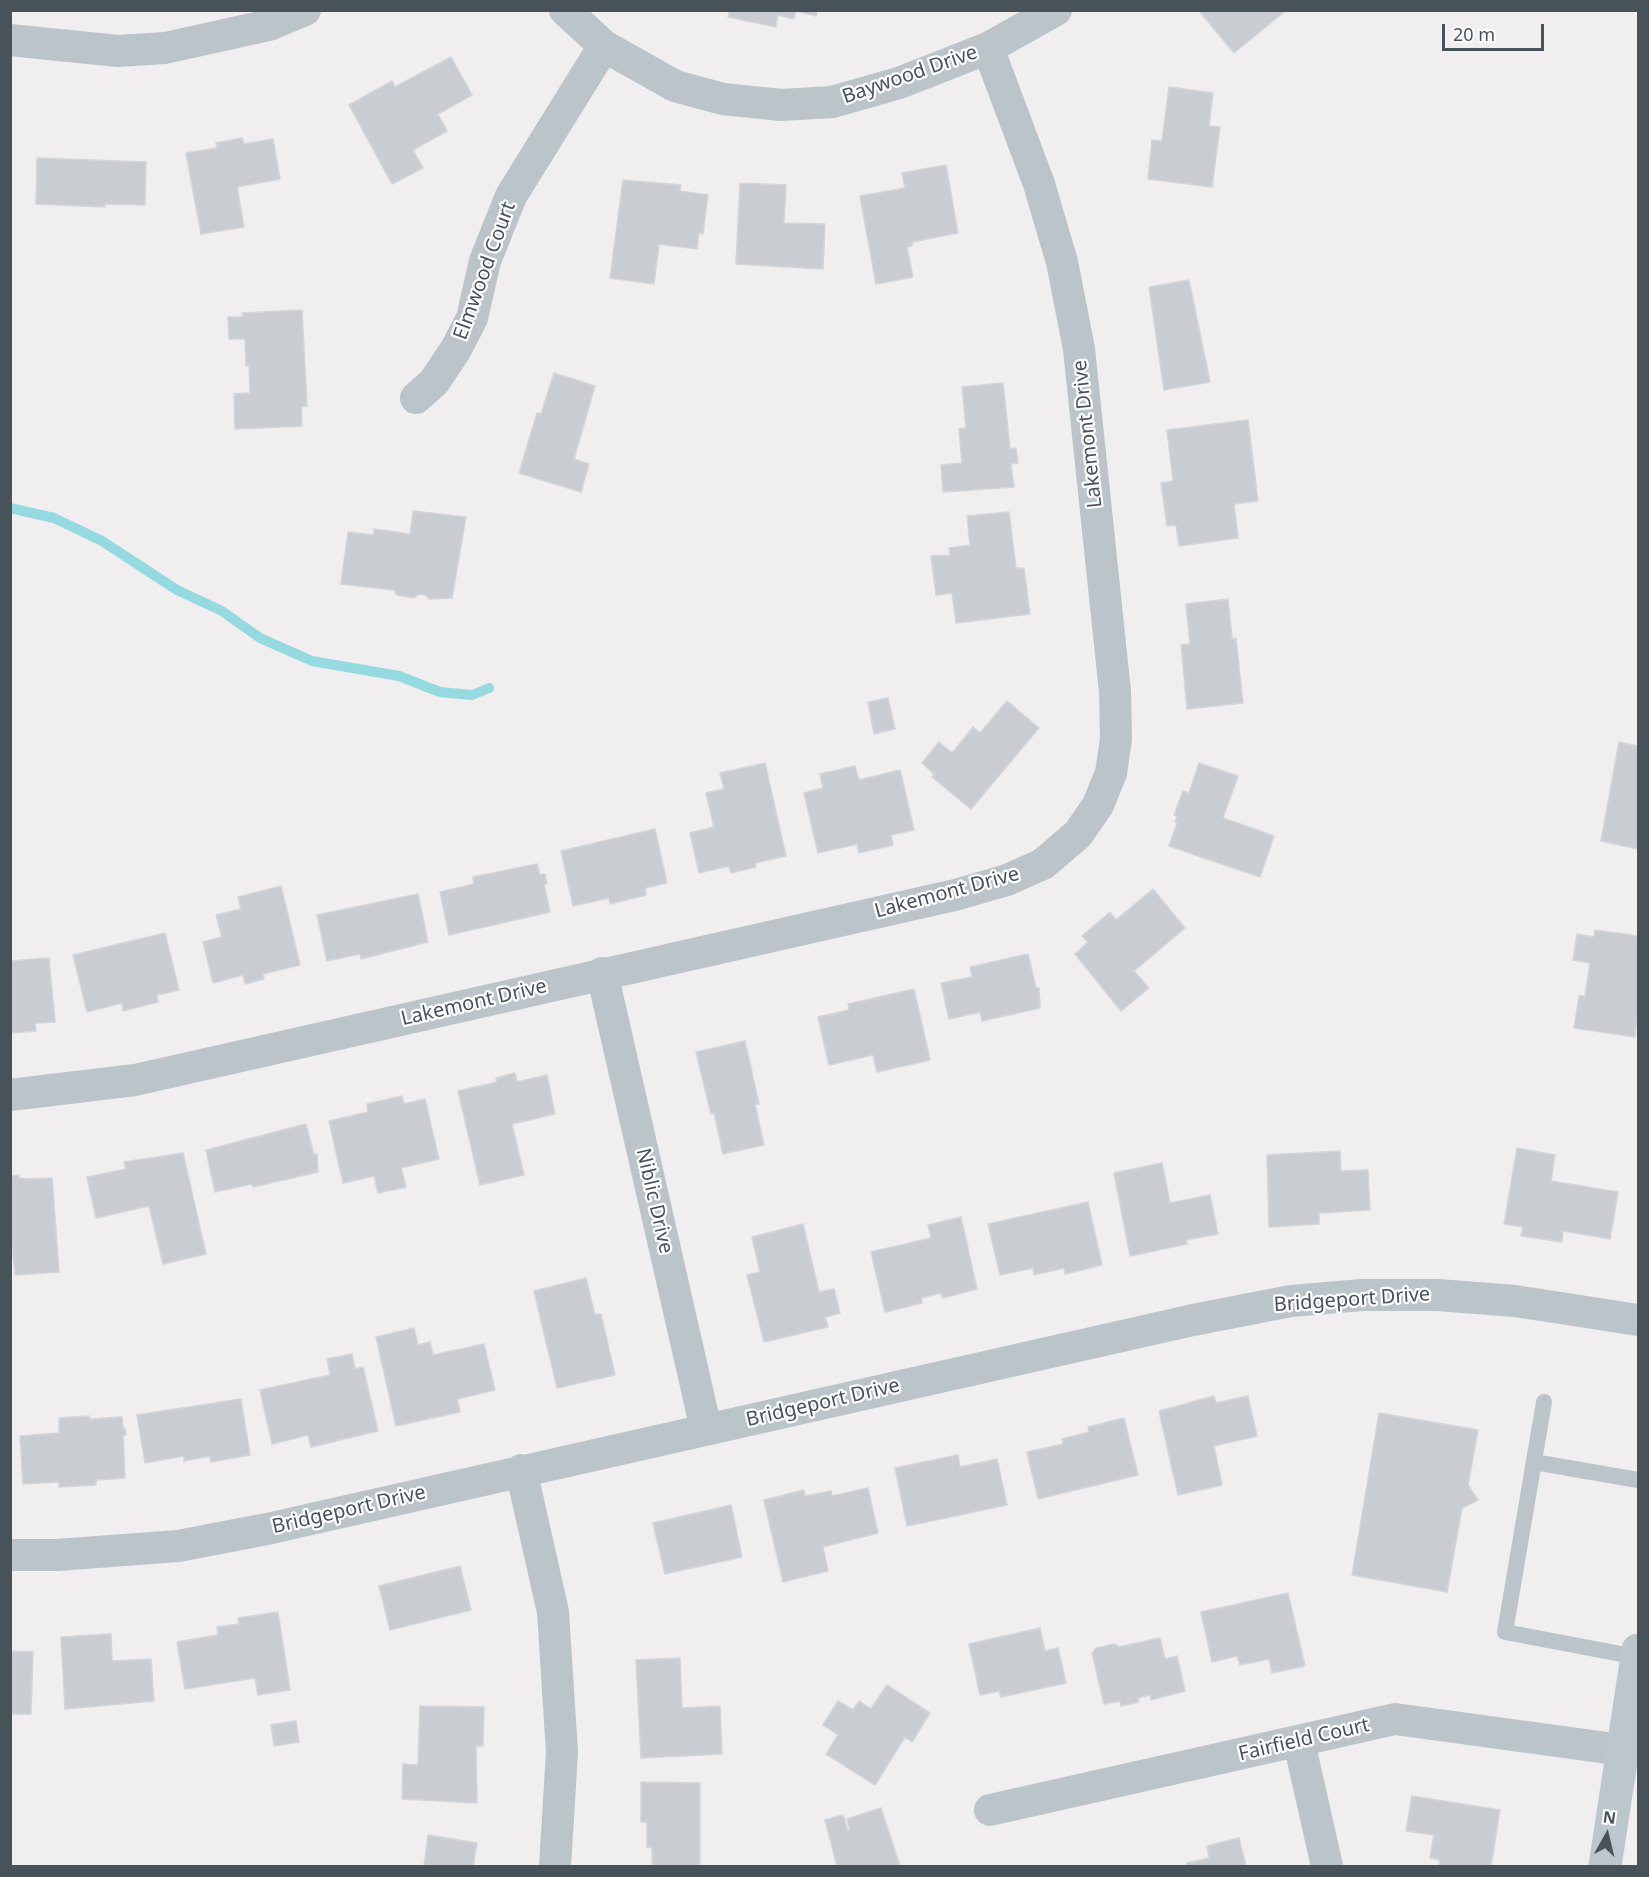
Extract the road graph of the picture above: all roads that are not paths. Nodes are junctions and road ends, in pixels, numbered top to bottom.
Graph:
1 (305, 10) edge
2 (565, 10) edge
3 (1056, 10) edge
4 (10, 40) edge
5 (604, 46) junction
6 (988, 48) junction
7 (416, 398) dead end
8 (602, 973) junction
9 (10, 1095) edge
10 (1638, 1320) edge
11 (1544, 1402) dead end
12 (706, 1429) junction
13 (1534, 1462) junction
14 (521, 1470) junction
15 (1638, 1480) edge
16 (10, 1555) edge
17 (1638, 1653) edge
18 (1299, 1742) junction
19 (1622, 1750) junction
20 (990, 1810) dead end
21 (555, 1866) edge
22 (1327, 1866) edge
23 (1605, 1866) edge

1 - 4 street
2 - 5 street, Baywood Drive
3 - 6 street, Baywood Drive
5 - 6 street, Baywood Drive
5 - 7 street, Elmwood Court
6 - 8 street, Lakemont Drive
8 - 9 street, Lakemont Drive
8 - 12 street, Niblic Drive
10 - 12 street, Bridgeport Drive
11 - 13 lane
12 - 14 street, Bridgeport Drive
13 - 15 lane
13 - 17 lane
14 - 16 street, Bridgeport Drive
14 - 21 street
17 - 19 main road
18 - 19 street, Fairfield Court
18 - 20 street, Fairfield Court
18 - 22 street
19 - 23 main road

